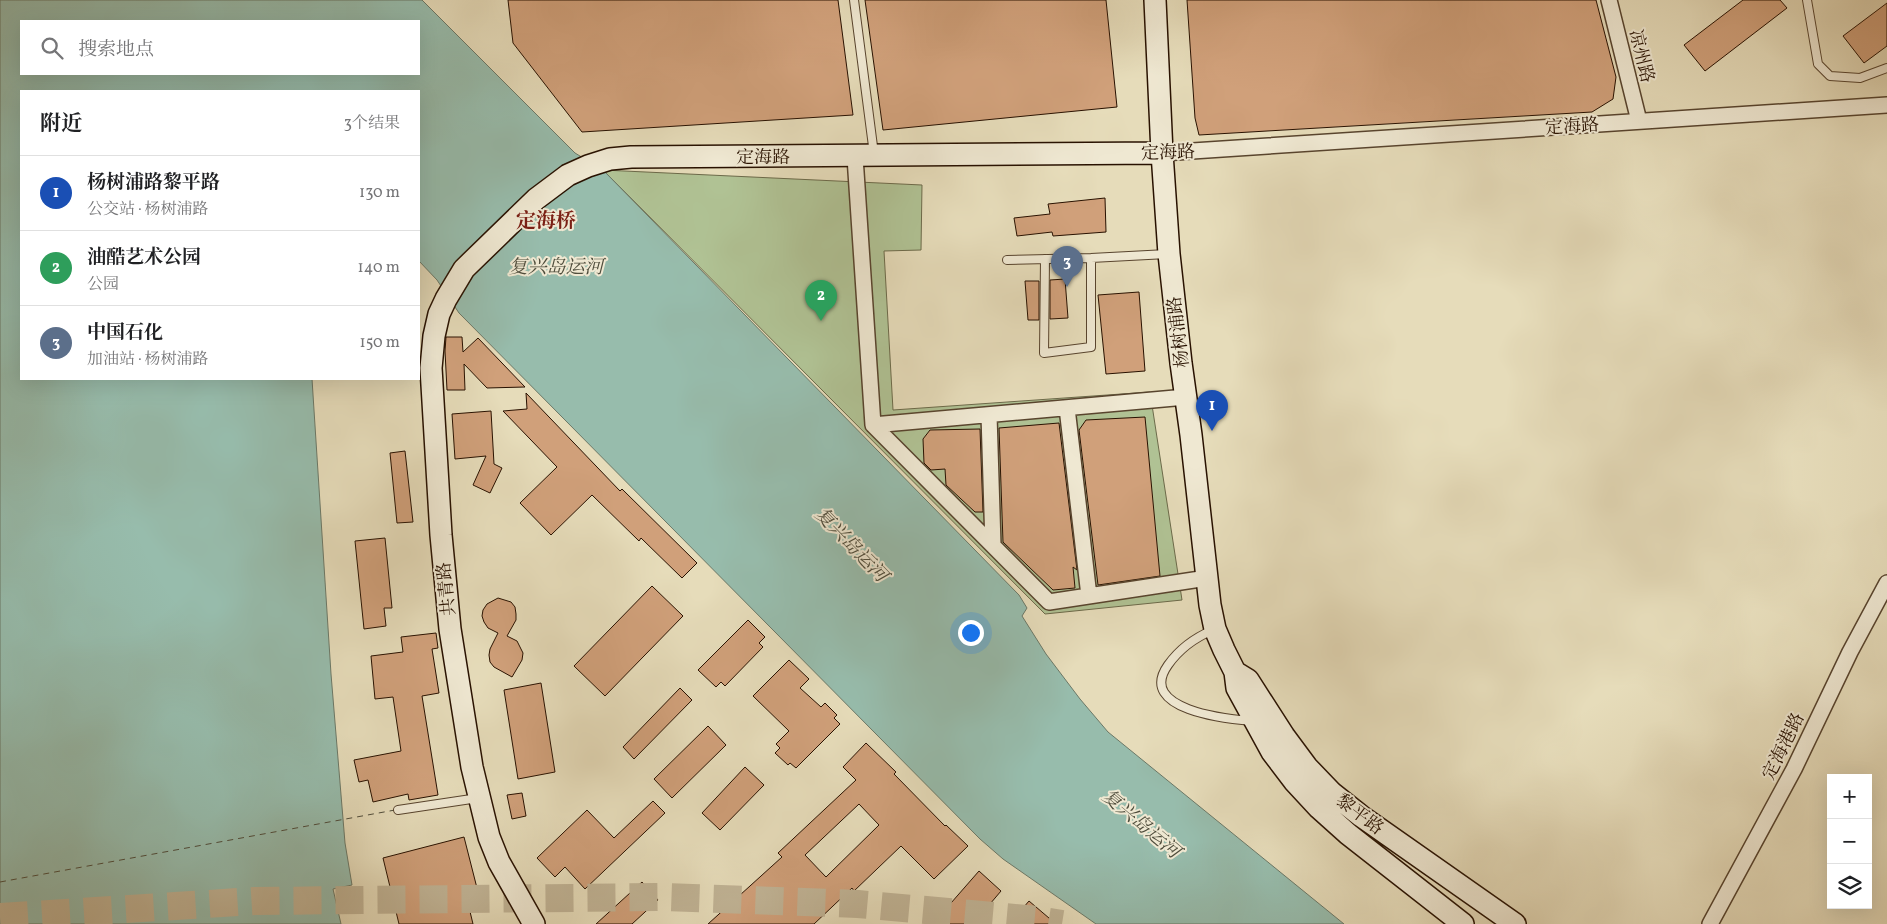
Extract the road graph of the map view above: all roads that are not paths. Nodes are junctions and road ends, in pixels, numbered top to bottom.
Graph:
1 (854, 0) edge
2 (1154, 0) edge
3 (1609, 0) edge
4 (1808, 0) edge
5 (1887, 68) edge
6 (1887, 104) edge
7 (1639, 121) junction
8 (1162, 153) junction
9 (864, 157) junction
10 (480, 252) joint
11 (1169, 254) junction
12 (1091, 258) junction
13 (1044, 259) junction
14 (1006, 260) dead end
15 (1186, 397) junction
16 (1067, 408) junction
17 (989, 415) junction
18 (873, 425) junction
19 (993, 545) junction
20 (1207, 578) junction
21 (1887, 583) edge
22 (1089, 596) junction
23 (1215, 629) junction
24 (1261, 717) junction
25 (479, 798) junction
26 (398, 810) dead end
27 (534, 924) edge
28 (1463, 924) edge
29 (1515, 924) edge
30 (1710, 924) edge

1 - 9 lane
2 - 8 street, 杨树浦路
3 - 7 street, 凉州路
4 - 5 lane
6 - 7 street, 定海路
7 - 8 street, 定海路
8 - 9 street, 定海路
8 - 11 street, 杨树浦路
9 - 10 street, 定海路
9 - 18 street
10 - 25 street, 共青路
11 - 12 lane
11 - 15 street, 杨树浦路
12 - 13 lane
12 - 13 lane
13 - 14 lane
15 - 16 street
15 - 20 street, 杨树浦路
16 - 17 street
16 - 22 street
17 - 18 street
17 - 19 street
18 - 19 street
19 - 22 street
20 - 22 street
20 - 23 street, 杨树浦路
21 - 30 street, 定海港路
23 - 24 street, 黎平路
23 - 24 lane
24 - 28 street, 黎平路
24 - 29 street, 黎平路
25 - 26 lane
25 - 27 street, 共青路

